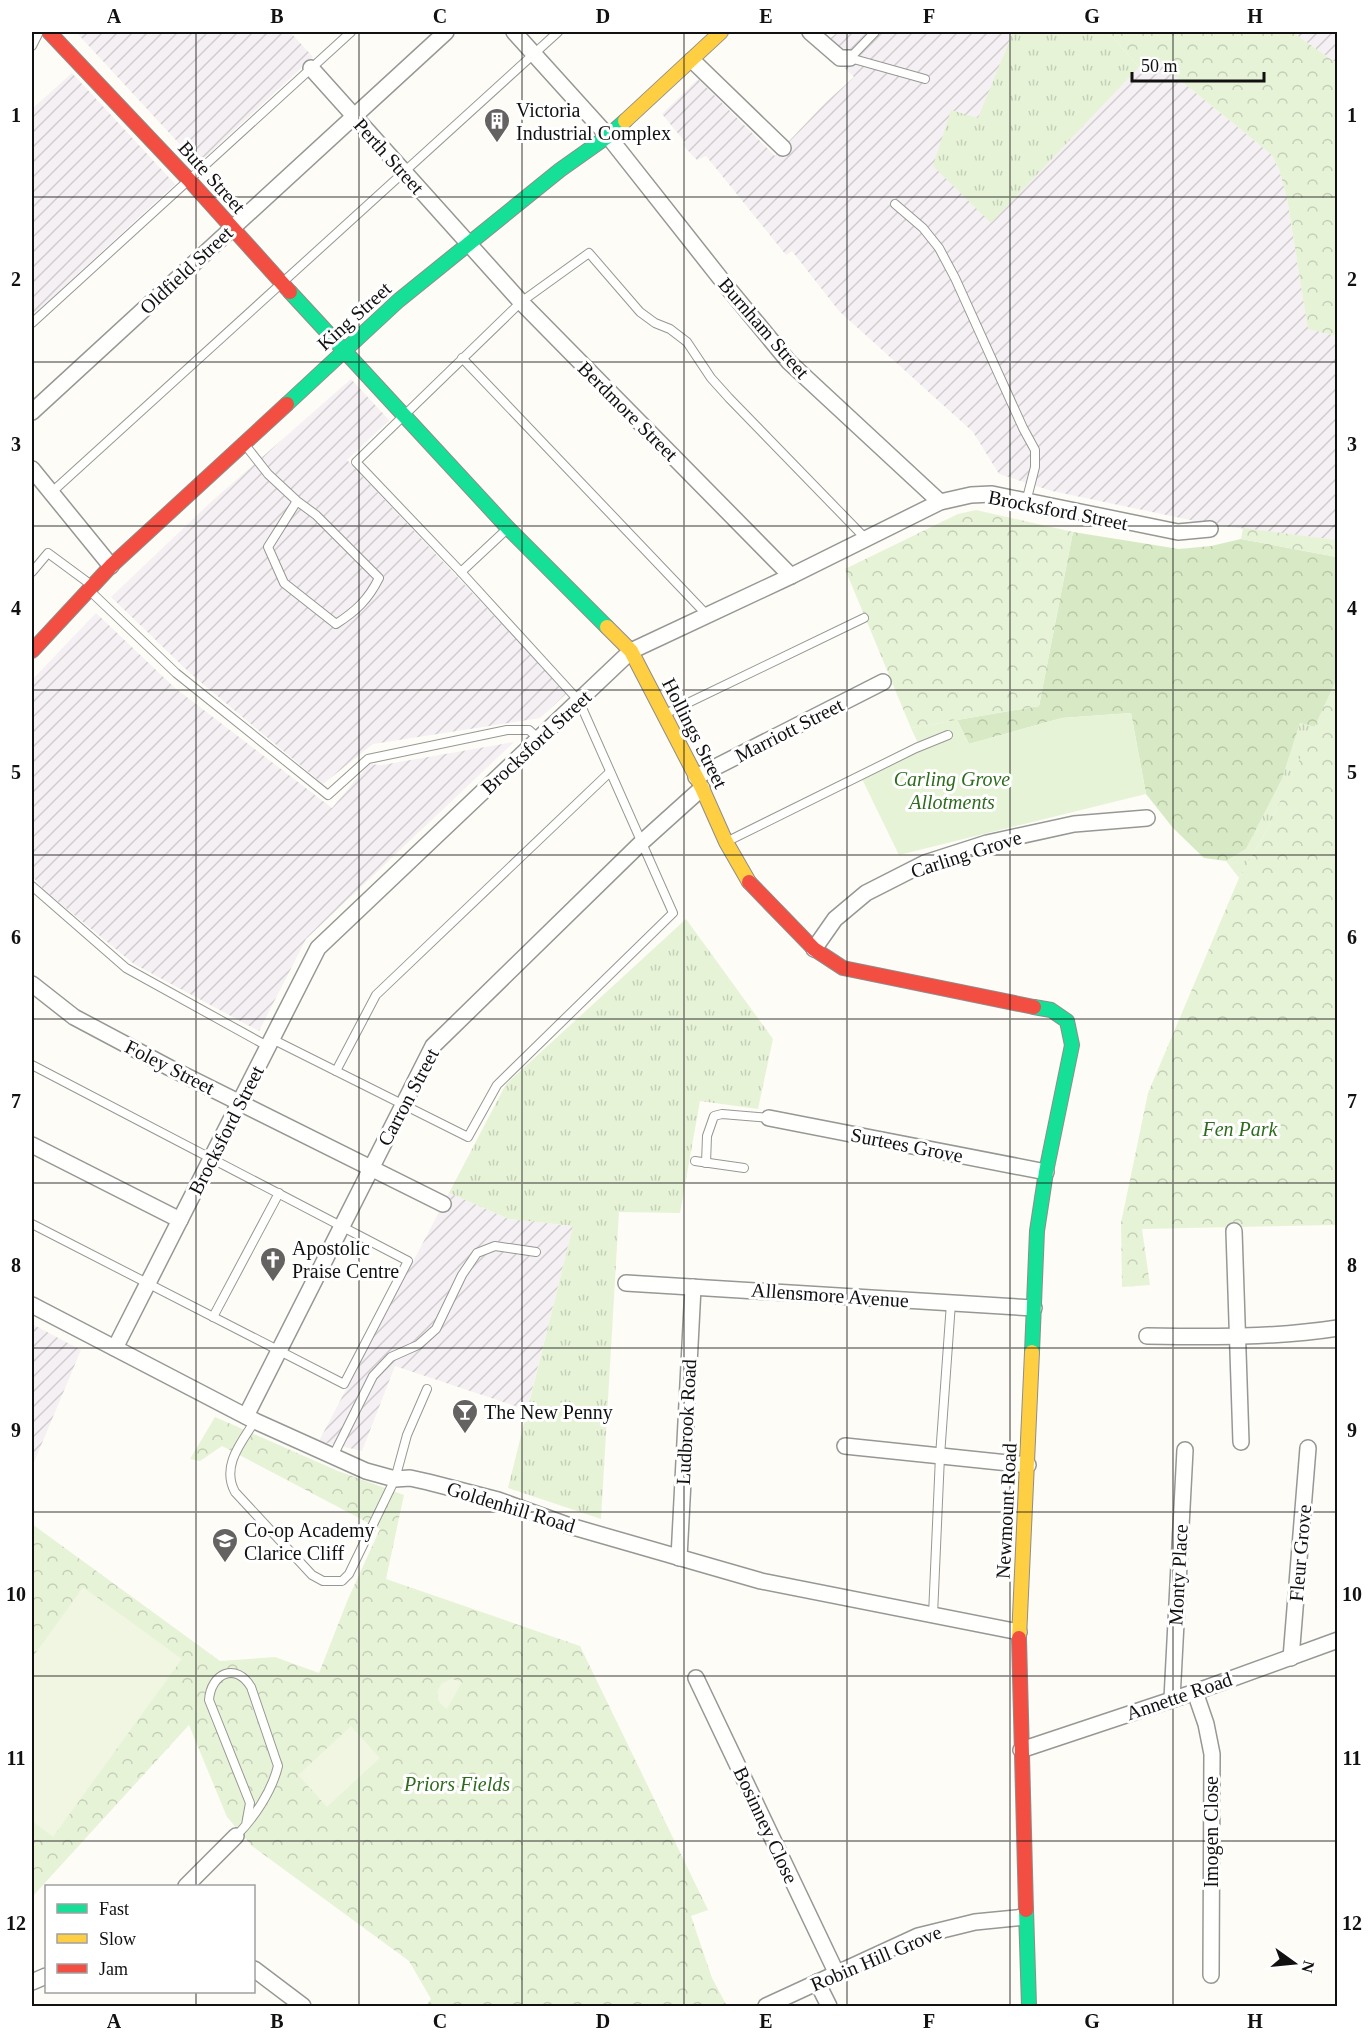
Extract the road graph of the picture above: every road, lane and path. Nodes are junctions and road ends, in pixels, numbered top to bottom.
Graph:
1 (39, 32) edge
2 (49, 32) edge
3 (351, 32) edge
4 (446, 32) edge
5 (514, 32) edge
6 (558, 32) edge
7 (721, 32) edge
8 (810, 32) edge
9 (875, 32) edge
10 (32, 46) edge
11 (533, 53) junction
12 (850, 58) junction
13 (692, 60) junction
14 (311, 68) junction
15 (925, 79) dead end
16 (354, 117) junction
17 (608, 136) junction
18 (783, 148) dead end
19 (404, 172) junction
20 (190, 181) junction
21 (895, 204) dead end
22 (231, 228) junction
23 (468, 243) junction
24 (283, 283) junction
25 (521, 302) junction
26 (32, 324) edge
27 (344, 352) junction
28 (462, 358) junction
29 (32, 412) edge
30 (403, 415) junction
31 (243, 443) junction
32 (32, 469) edge
33 (52, 492) junction
34 (297, 501) junction
35 (940, 502) junction
36 (1026, 502) junction
37 (508, 528) junction
38 (1210, 529) dead end
39 (867, 539) junction
40 (111, 566) junction
41 (32, 572) edge
42 (461, 572) junction
43 (791, 576) junction
44 (91, 588) junction
45 (708, 616) junction
46 (864, 618) dead end
47 (33, 643) edge
48 (631, 651) junction
49 (883, 682) dead end
50 (579, 701) junction
51 (664, 714) junction
52 (948, 735) dead end
53 (539, 739) junction
54 (610, 772) junction
55 (699, 783) junction
56 (1147, 818) dead end
57 (642, 842) junction
58 (726, 842) junction
59 (32, 886) edge
60 (813, 949) junction
61 (32, 984) edge
62 (1067, 1021) joint
63 (270, 1043) junction
64 (32, 1065) edge
65 (336, 1071) junction
66 (241, 1103) junction
67 (402, 1105) junction
68 (769, 1118) joint
69 (32, 1145) edge
70 (212, 1159) junction
71 (694, 1161) dead end
72 (706, 1163) junction
73 (369, 1168) junction
74 (744, 1168) dead end
75 (1046, 1172) junction
76 (279, 1193) junction
77 (443, 1204) dead end
78 (180, 1220) junction
79 (32, 1224) edge
80 (342, 1226) junction
81 (1234, 1231) dead end
82 (536, 1252) dead end
83 (626, 1283) dead end
84 (148, 1284) junction
85 (693, 1287) junction
86 (951, 1303) junction
87 (32, 1305) edge
88 (1034, 1308) junction
89 (213, 1317) junction
90 (1338, 1328) edge
91 (1147, 1336) dead end
92 (1238, 1337) junction
93 (116, 1348) junction
94 (280, 1351) junction
95 (427, 1389) dead end
96 (250, 1418) junction
97 (1241, 1442) dead end
98 (844, 1446) dead end
99 (1308, 1448) dead end
100 (1185, 1450) dead end
101 (333, 1456) junction
102 (940, 1456) junction
103 (1028, 1465) junction
104 (394, 1479) junction
105 (679, 1558) junction
106 (933, 1615) junction
107 (1019, 1632) junction
108 (1338, 1641) edge
109 (1291, 1658) junction
110 (696, 1678) dead end
111 (1195, 1692) junction
112 (1172, 1699) junction
113 (1021, 1750) junction
114 (241, 1830) junction
115 (188, 1885) edge
116 (1025, 1917) junction
117 (255, 1970) edge
118 (836, 1972) junction
119 (1210, 1975) dead end
120 (817, 1982) junction
121 (303, 2007) edge
122 (766, 2007) edge
123 (829, 2007) edge
124 (1029, 2007) edge

1 - 10 lane
2 - 20 street, Bute Street
3 - 14 lane
4 - 16 street, Oldfield Street
5 - 11 street, Burnham Street
6 - 11 lane
7 - 13 street, King Street
8 - 12 street
9 - 12 lane
11 - 17 street, Burnham Street
11 - 19 lane
12 - 15 lane
13 - 17 street, King Street
13 - 18 street
14 - 16 street, Perth Street
14 - 20 lane
16 - 19 street, Perth Street
16 - 22 street, Oldfield Street
17 - 23 street, King Street
17 - 35 street, Burnham Street
19 - 23 street, Perth Street
19 - 24 lane
20 - 22 street, Bute Street
20 - 26 lane
21 - 36 lane
22 - 24 street, Bute Street
22 - 29 street, Oldfield Street
23 - 25 street, Berdmore Street
23 - 27 street, King Street
24 - 27 street, Bute Street
24 - 33 lane
25 - 28 lane
25 - 39 lane
25 - 43 street, Berdmore Street
27 - 30 street, Hollings Street
27 - 31 street, King Street
28 - 30 lane
28 - 45 lane
30 - 37 street, Hollings Street
30 - 42 lane
31 - 34 lane
31 - 40 street, King Street
32 - 33 street
33 - 40 street
34 - 34 lane
35 - 36 street, Brocksford Street
35 - 39 street, Brocksford Street
36 - 38 street, Brocksford Street
37 - 42 lane
37 - 48 street, Hollings Street
39 - 43 street, Brocksford Street
40 - 44 street, King Street
41 - 44 lane
42 - 50 lane
43 - 45 street, Brocksford Street
44 - 47 street, King Street
44 - 53 lane
45 - 48 street, Brocksford Street
46 - 51 lane
48 - 50 street, Brocksford Street
48 - 51 street, Hollings Street
49 - 55 street, Marriott Street
50 - 53 street, Brocksford Street
50 - 54 lane
51 - 55 street, Hollings Street
52 - 58 lane
53 - 63 street, Brocksford Street
54 - 57 lane
54 - 65 lane
55 - 57 street, Carron Street
55 - 58 street, Hollings Street
56 - 60 street, Carling Grove
57 - 67 street, Carron Street
57 - 67 lane
58 - 60 street, Hollings Street
59 - 63 lane
60 - 62 street, Hollings Street
61 - 66 street, Foley Street
62 - 75 street, Newmount Road
63 - 65 lane
63 - 66 street, Brocksford Street
64 - 70 lane
65 - 67 lane
66 - 70 street, Brocksford Street
66 - 73 street, Foley Street
67 - 73 street, Carron Street
68 - 72 lane
68 - 75 street, Surtees Grove
69 - 78 street
70 - 76 lane
70 - 78 street, Brocksford Street
71 - 72 lane
72 - 74 lane
73 - 77 street, Foley Street
73 - 80 street, Carron Street
75 - 88 street, Newmount Road
76 - 80 lane
76 - 89 lane
78 - 84 street, Brocksford Street
79 - 84 lane
80 - 94 street, Carron Street
80 - 94 lane
81 - 92 street
82 - 101 lane
83 - 85 street, Allensmore Avenue
84 - 89 lane
84 - 93 street, Brocksford Street
85 - 86 street, Allensmore Avenue
85 - 105 street, Ludbrook Road
86 - 88 street, Allensmore Avenue
86 - 102 lane
87 - 93 street, Goldenhill Road
88 - 103 street, Newmount Road
89 - 94 lane
90 - 92 street
91 - 92 street
92 - 97 street
93 - 96 street, Goldenhill Road
94 - 96 street, Carron Street
95 - 104 lane
96 - 101 street, Goldenhill Road
96 - 104 lane
98 - 102 street
99 - 109 street, Fleur Grove
100 - 112 street, Monty Place
101 - 104 street, Goldenhill Road
102 - 103 street
102 - 106 lane
103 - 107 street, Newmount Road
104 - 105 street, Goldenhill Road
105 - 106 street, Goldenhill Road
106 - 107 street, Goldenhill Road
107 - 113 street, Newmount Road
108 - 109 street, Annette Road
109 - 111 street, Annette Road
110 - 118 street, Bosinney Close
111 - 112 street, Annette Road
111 - 119 street, Imogen Close
112 - 113 street, Annette Road
113 - 116 street, Newmount Road
114 - 114 lane
114 - 115 street
116 - 118 street, Robin Hill Grove
116 - 124 street, Newmount Road
117 - 121 street
118 - 120 street, Robin Hill Grove
120 - 122 street, Robin Hill Grove
120 - 123 street

